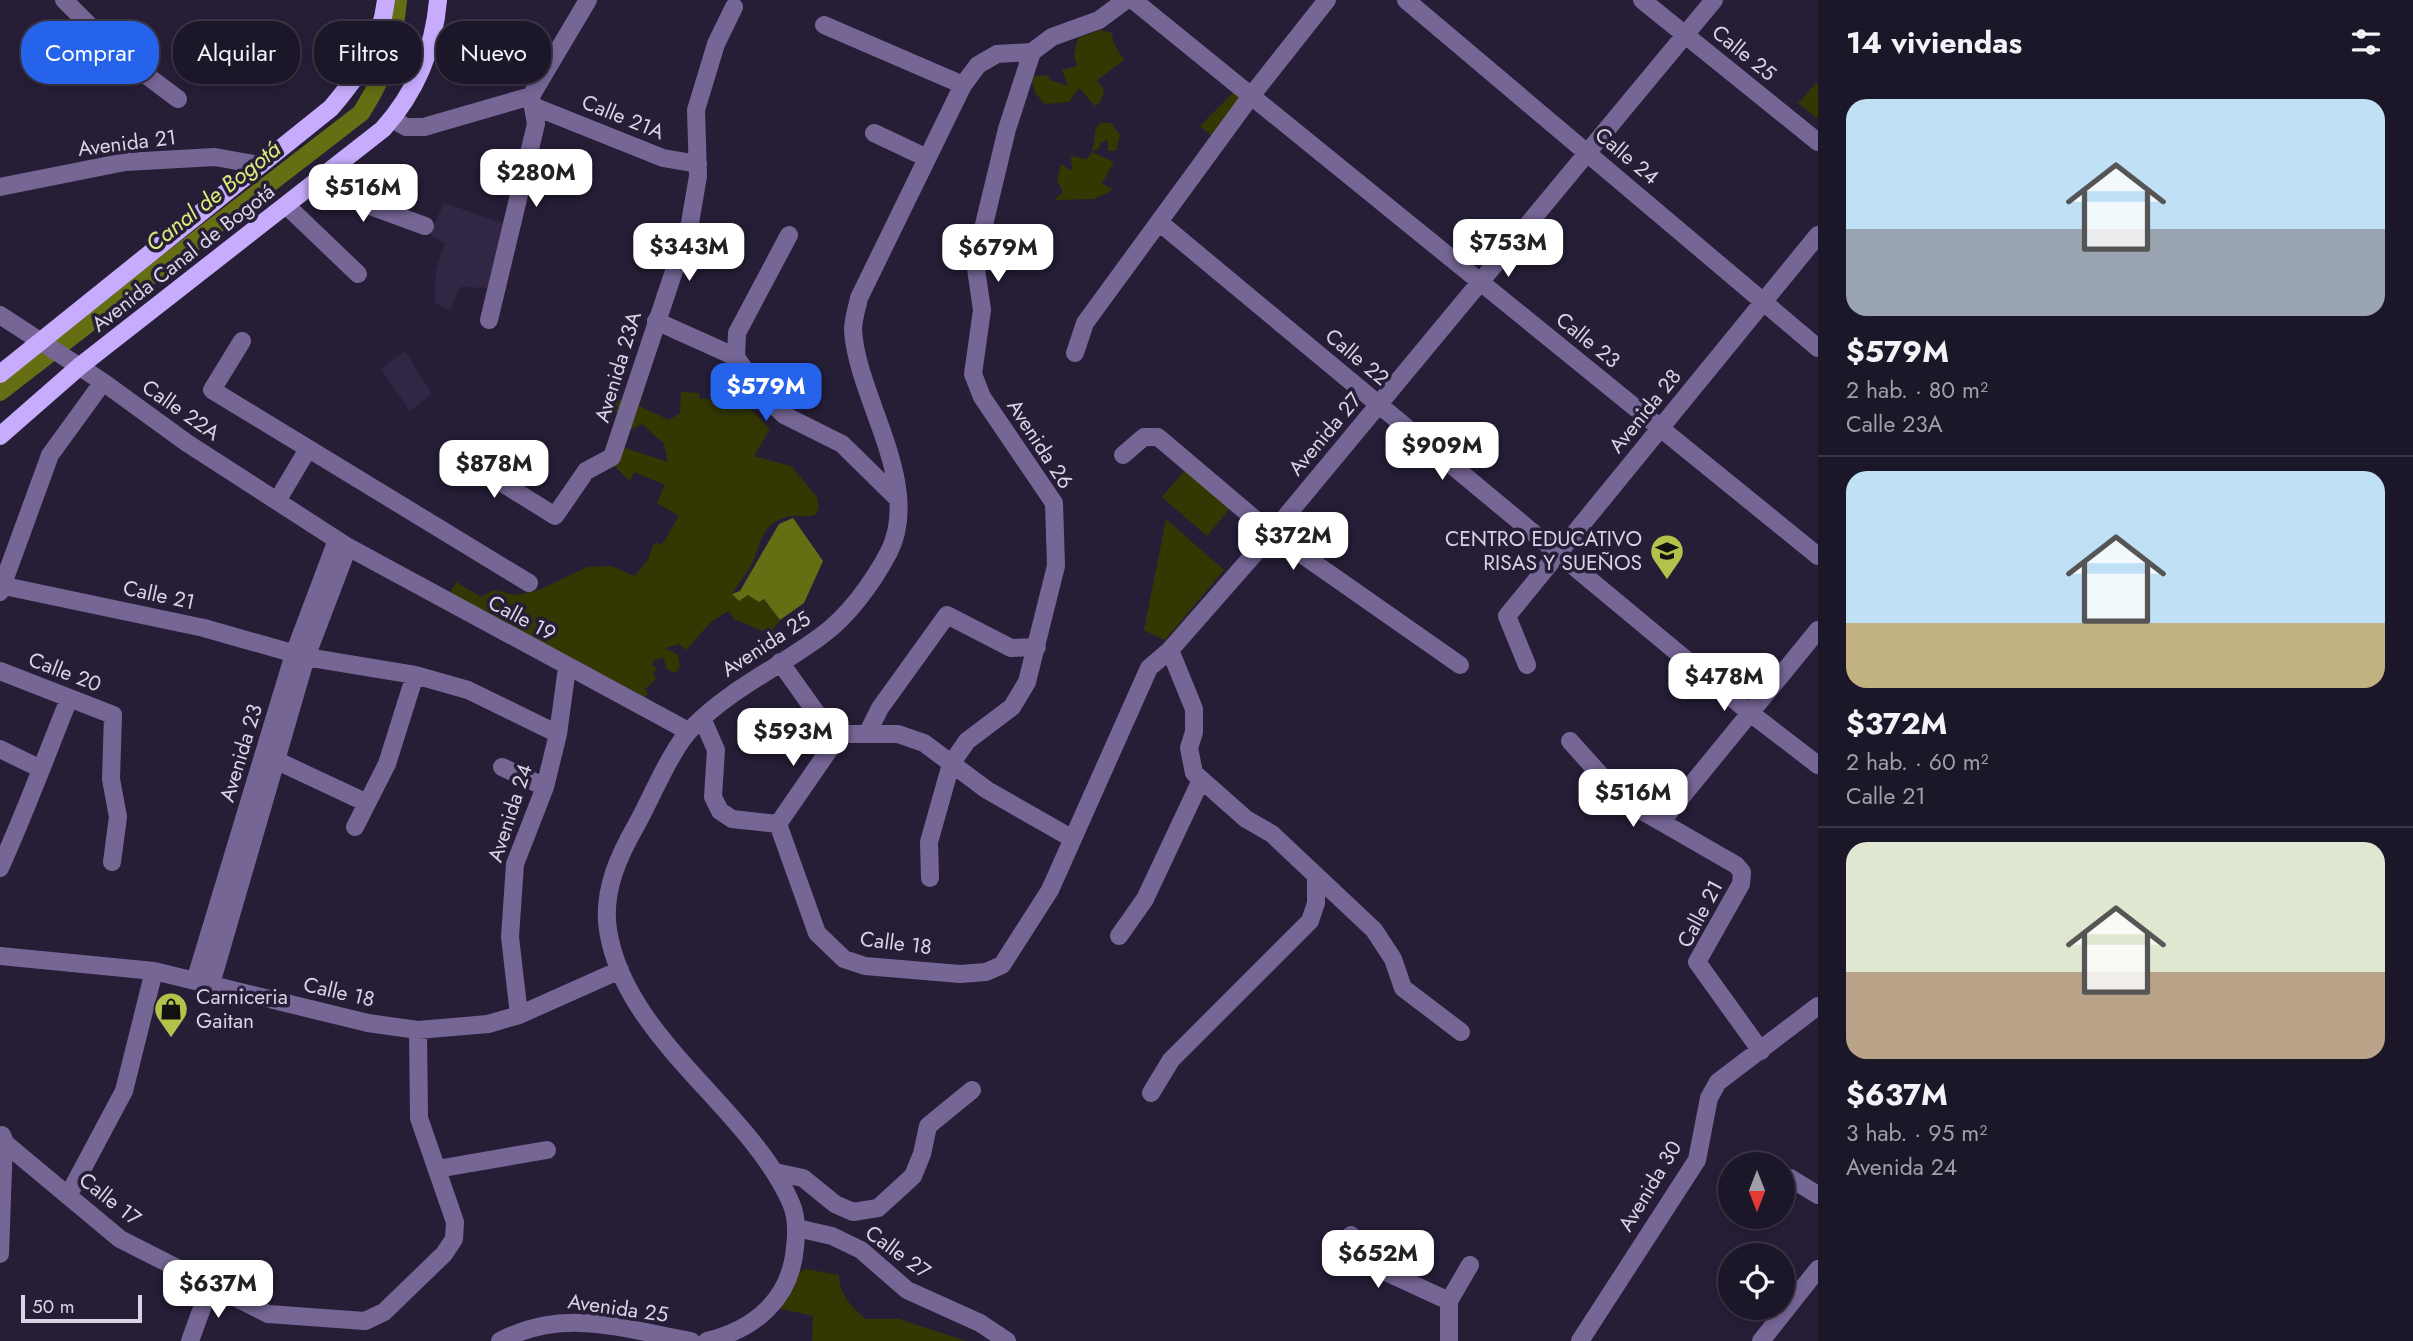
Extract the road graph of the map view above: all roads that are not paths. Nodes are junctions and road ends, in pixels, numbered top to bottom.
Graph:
1 (64, 0) edge
2 (387, 0) edge
3 (438, 0) edge
4 (588, 0) edge
5 (1126, 0) edge
6 (1133, 0) edge
7 (1327, 0) edge
8 (1406, 0) edge
9 (1642, 0) edge
10 (1714, 0) edge
11 (734, 7) dead end
12 (824, 25) dead end
13 (1685, 35) junction
14 (1032, 52) junction
15 (963, 85) junction
16 (1251, 96) junction
17 (178, 99) dead end
18 (532, 101) junction
19 (392, 119) junction
20 (874, 133) dead end
21 (1818, 142) edge
22 (1587, 153) junction
23 (927, 159) junction
24 (698, 164) junction
25 (260, 165) junction
26 (325, 176) junction
27 (0, 187) edge
28 (287, 206) junction
29 (1159, 222) junction
30 (425, 226) dead end
31 (789, 235) dead end
32 (1818, 235) edge
33 (358, 274) dead end
34 (1481, 282) junction
35 (1764, 302) junction
36 (0, 315) edge
37 (489, 320) dead end
38 (656, 321) junction
39 (242, 341) dead end
40 (46, 343) junction
41 (1818, 348) edge
42 (1076, 353) dead end
43 (736, 357) junction
44 (77, 364) junction
45 (0, 374) edge
46 (103, 382) junction
47 (1379, 405) junction
48 (1661, 428) junction
49 (0, 436) edge
50 (308, 449) junction
51 (453, 452) dead end
52 (1123, 455) dead end
53 (898, 499) junction
54 (277, 501) junction
55 (1270, 532) junction
56 (343, 544) junction
57 (1558, 554) junction
58 (1818, 556) edge
59 (529, 583) dead end
60 (1, 588) edge
61 (1818, 630) edge
62 (1037, 647) junction
63 (1170, 650) junction
64 (300, 656) junction
65 (780, 662) junction
66 (1460, 665) dead end
67 (1527, 666) dead end
68 (567, 668) junction
69 (0, 671) edge
70 (415, 675) junction
71 (69, 699) junction
72 (1749, 712) junction
73 (702, 718) junction
74 (688, 731) junction
75 (868, 732) junction
76 (558, 734) junction
77 (840, 734) junction
78 (1570, 741) dead end
79 (0, 749) edge
80 (271, 759) junction
81 (951, 764) junction
82 (1818, 765) edge
83 (502, 767) dead end
84 (41, 769) junction
85 (1201, 780) junction
86 (545, 787) junction
87 (367, 803) junction
88 (1661, 822) junction
89 (778, 824) junction
90 (355, 827) dead end
91 (1073, 839) junction
92 (112, 863) dead end
93 (0, 868) edge
94 (930, 877) dead end
95 (1315, 879) junction
96 (1119, 936) dead end
97 (0, 956) edge
98 (1002, 965) joint
99 (620, 970) junction
100 (153, 971) junction
101 (203, 982) junction
102 (1818, 1006) edge
103 (519, 1015) junction
104 (418, 1030) junction
105 (1461, 1032) dead end
106 (1761, 1051) junction
107 (972, 1090) dead end
108 (1151, 1093) dead end
109 (1, 1137) edge
110 (547, 1150) dead end
111 (437, 1169) junction
112 (775, 1172) junction
113 (1796, 1182) edge
114 (1818, 1195) edge
115 (68, 1196) junction
116 (797, 1228) junction
117 (1351, 1235) dead end
118 (0, 1254) edge
119 (1470, 1265) dead end
120 (1818, 1269) edge
121 (210, 1286) junction
122 (1812, 1292) edge
123 (1449, 1301) junction
124 (741, 1338) edge
125 (190, 1341) edge
126 (500, 1341) edge
127 (691, 1341) edge
128 (707, 1341) edge
129 (1007, 1341) edge
130 (1449, 1341) edge
131 (1580, 1341) edge
132 (1761, 1341) edge

1 - 17 street
2 - 25 main road
3 - 19 main road, Avenida Canal de Bogotá
4 - 18 street
5 - 14 street, Avenida 25
6 - 16 street, Calle 23
7 - 16 street
8 - 22 street, Calle 24
9 - 13 street, Calle 25
10 - 13 street, Avenida 27
11 - 24 street, Avenida 23A
12 - 15 street
13 - 21 street, Calle 25
13 - 22 street, Avenida 27
14 - 15 street, Avenida 25
14 - 62 street, Avenida 26
15 - 23 street, Avenida 25
16 - 29 street
16 - 34 street, Calle 23
18 - 19 street
18 - 24 street, Calle 21A
18 - 37 street
19 - 26 main road, Avenida Canal de Bogotá
20 - 23 street
22 - 34 street, Avenida 27
22 - 35 street, Calle 24
23 - 53 street, Avenida 25
24 - 38 street, Avenida 23A
25 - 27 street, Avenida 21
25 - 40 main road
26 - 28 main road, Avenida Canal de Bogotá
26 - 30 street
28 - 33 street
28 - 44 main road, Avenida Canal de Bogotá
29 - 42 street
29 - 47 street, Calle 22
31 - 43 street
32 - 35 street, Avenida 28
34 - 47 street, Avenida 27
34 - 48 street, Calle 23
35 - 41 street, Calle 24
35 - 48 street, Avenida 28
36 - 40 street, Calle 22A
38 - 43 street
38 - 51 street, Avenida 23A
39 - 50 street
40 - 44 street, Calle 22A
40 - 45 main road
43 - 53 street
44 - 46 street, Calle 22A
44 - 49 main road, Avenida Canal de Bogotá
46 - 54 street, Calle 22A
46 - 60 street
47 - 55 street, Avenida 27
47 - 57 street, Calle 22
48 - 57 street, Avenida 28
48 - 58 street, Calle 23
50 - 54 street
50 - 59 street
52 - 55 street
53 - 65 street, Avenida 25
54 - 56 street, Calle 22A
55 - 63 street, Avenida 27
55 - 66 street
56 - 64 street, Avenida 23
56 - 68 street, Calle 19
57 - 67 street, Avenida 28
57 - 72 street, Calle 22
60 - 64 street, Calle 21
61 - 72 street
62 - 75 street
62 - 81 street, Avenida 26
63 - 85 street
63 - 91 street, Avenida 27
64 - 70 street, Calle 21
64 - 80 street, Avenida 23
65 - 73 street, Avenida 25
65 - 77 street
68 - 74 street, Calle 19
68 - 76 street, Avenida 24
69 - 71 street, Calle 20
70 - 76 street, Calle 21
70 - 87 street
71 - 84 street
71 - 92 street, Calle 20
72 - 82 street, Calle 22
72 - 88 street
73 - 74 street, Avenida 25
73 - 89 street
74 - 99 street, Avenida 25
75 - 77 street
75 - 81 street
76 - 86 street, Avenida 24
77 - 89 street
78 - 88 street, Calle 21
79 - 84 street
80 - 87 street
80 - 101 street, Avenida 23
81 - 91 street
81 - 94 street, Avenida 26
83 - 86 street
84 - 93 street
85 - 95 street
85 - 96 street
86 - 103 street, Avenida 24
87 - 90 street
88 - 106 street, Calle 21
89 - 98 street, Calle 18
91 - 98 street, Avenida 27
95 - 105 street
95 - 108 street
97 - 100 street, Calle 18
99 - 103 street, Calle 18
99 - 112 street, Avenida 25
100 - 101 street, Calle 18
100 - 115 street
101 - 104 street, Calle 18
102 - 106 street, Avenida 30
103 - 104 street, Calle 18
104 - 111 street
106 - 131 street, Avenida 30
107 - 112 street
109 - 115 street, Calle 17
109 - 118 street
110 - 111 street
111 - 121 street, Calle 17
112 - 116 street, Avenida 25
113 - 114 street
115 - 121 street, Calle 17
116 - 124 street, Avenida 25
116 - 129 street, Calle 27
117 - 123 street
119 - 123 street
120 - 122 street
121 - 125 street
122 - 132 street
123 - 130 street
124 - 128 street, Avenida 25
126 - 127 street, Avenida 25

